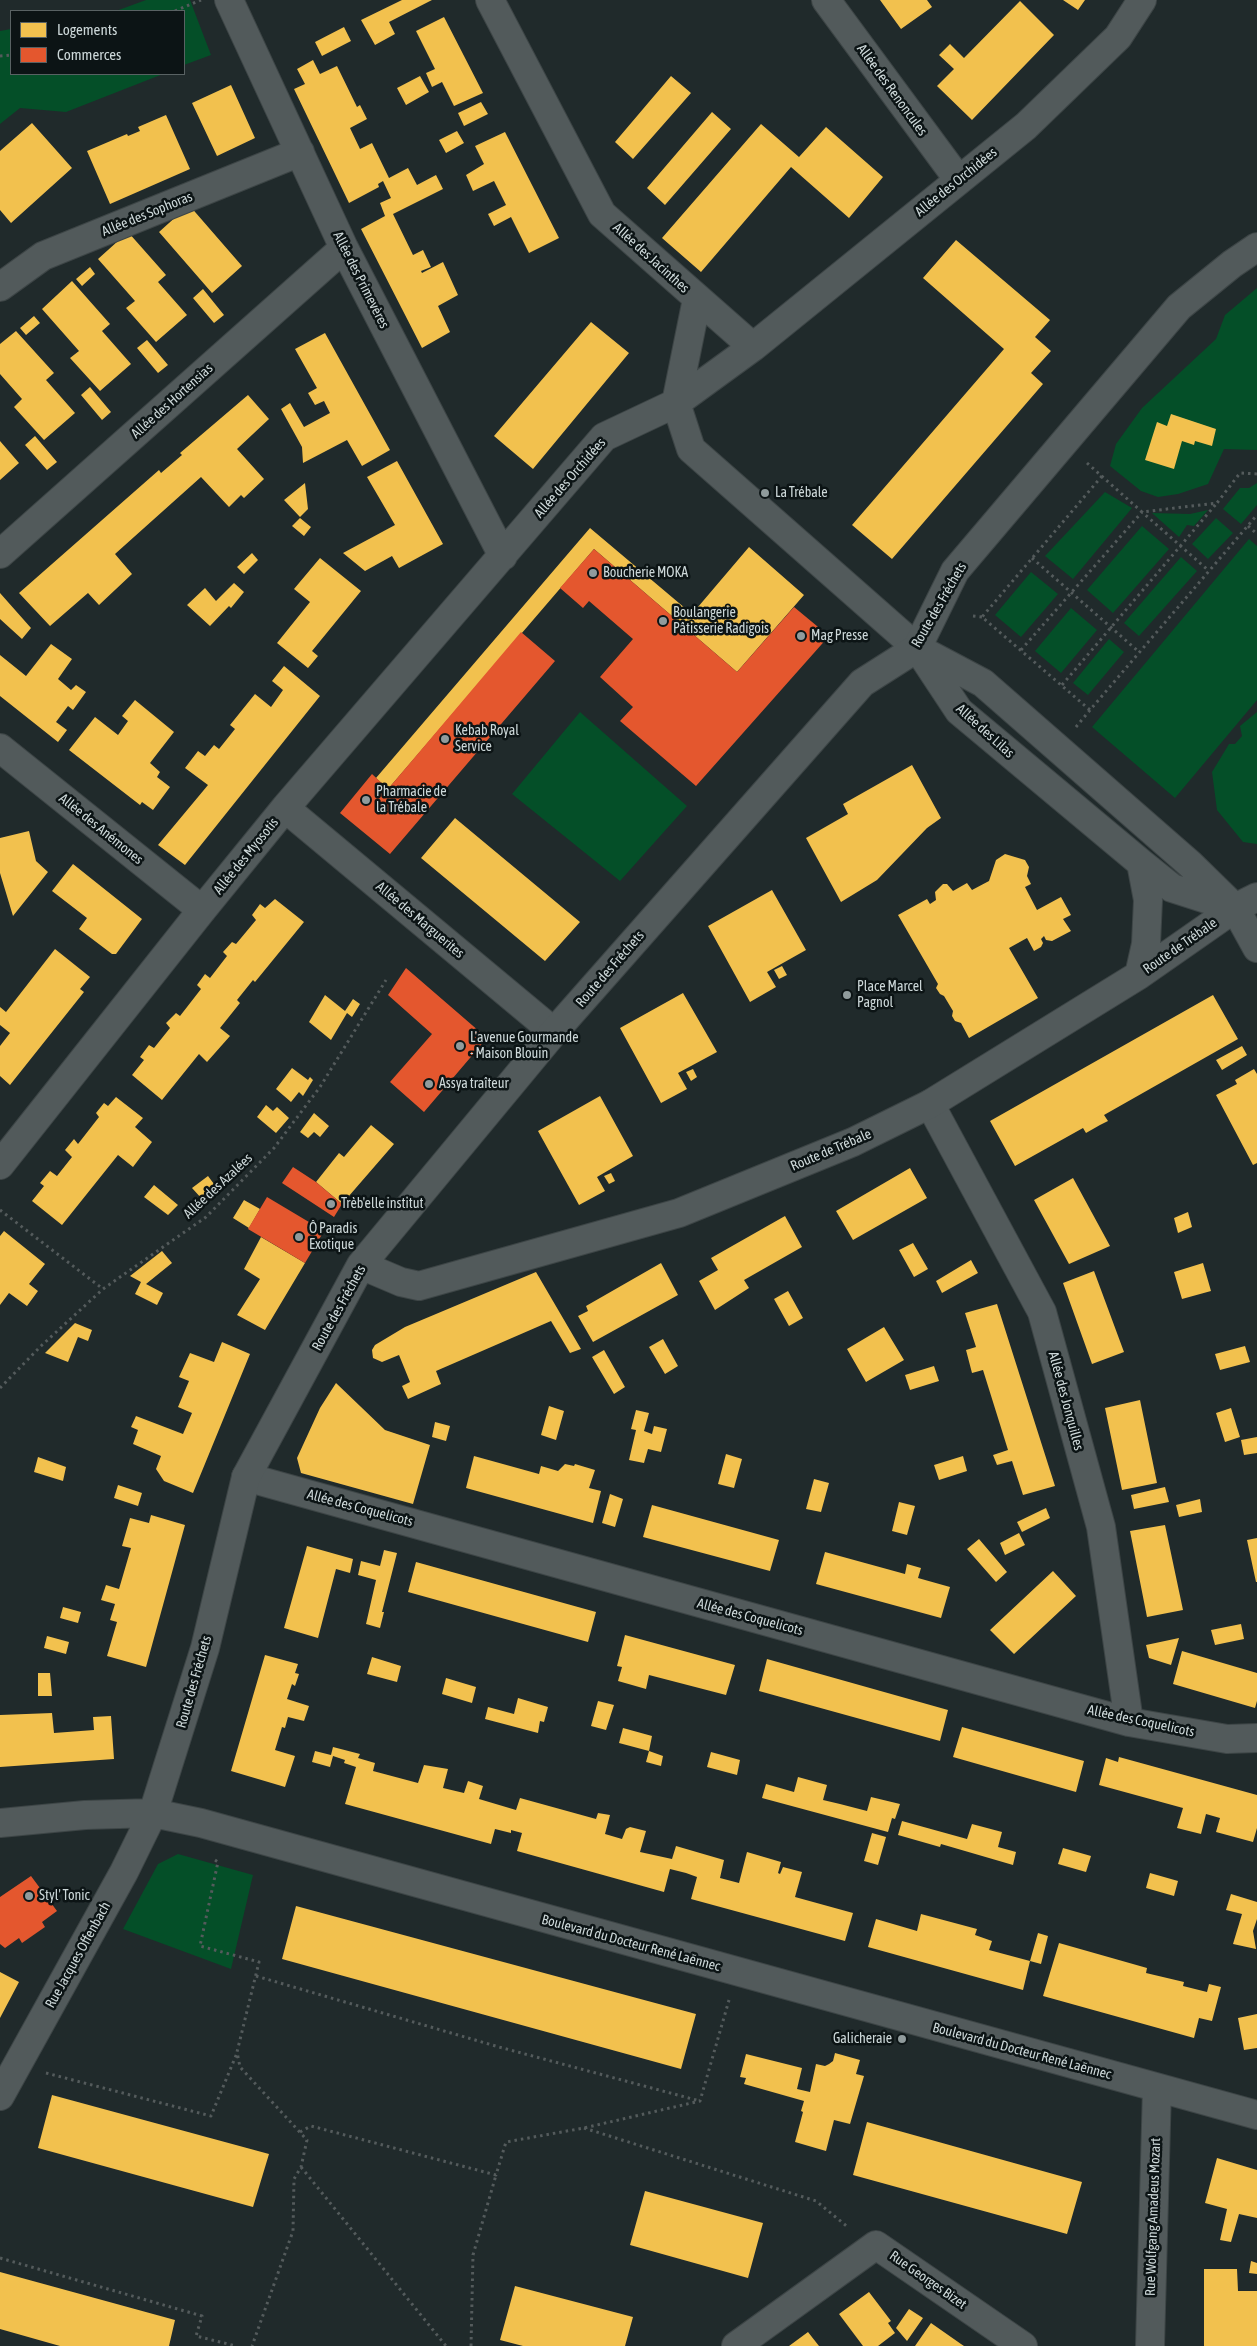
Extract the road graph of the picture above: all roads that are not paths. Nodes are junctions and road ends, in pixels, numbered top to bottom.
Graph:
1 (229, 0) edge
2 (490, 0) edge
3 (826, 0) edge
4 (1142, 0) edge
5 (300, 152) junction
6 (958, 179) junction
7 (1257, 247) edge
8 (344, 248) junction
9 (0, 287) edge
10 (697, 299) junction
11 (753, 347) junction
12 (676, 402) junction
13 (0, 554) edge
14 (503, 556) junction
15 (917, 648) junction
16 (0, 748) edge
17 (286, 808) junction
18 (1141, 863) junction
19 (1246, 902) edge
20 (202, 910) junction
21 (1257, 948) edge
22 (1140, 974) junction
23 (554, 1032) junction
24 (930, 1104) junction
25 (0, 1165) edge
26 (361, 1265) junction
27 (246, 1477) junction
28 (1129, 1722) junction
29 (1257, 1738) edge
30 (153, 1813) junction
31 (0, 1823) edge
32 (1157, 2088) junction
33 (0, 2096) edge
34 (1257, 2115) edge
35 (736, 2346) edge
36 (1023, 2346) edge
37 (1150, 2346) edge

1 - 5 street, Allée des Primevères
2 - 10 street, Allée des Jacinthes
3 - 6 street, Allée des Renoncules
4 - 6 street, Allée des Orchidées
5 - 8 street, Allée des Primevères
5 - 9 street, Allée des Sophoras
6 - 11 street, Allée des Orchidées
7 - 15 street, Route des Fréchets
8 - 13 street, Allée des Hortensias
8 - 14 street, Allée des Primevères
10 - 11 street
10 - 12 street, Allée des Jacinthes
11 - 12 street, Allée des Orchidées
12 - 14 street, Allée des Orchidées
12 - 15 street
14 - 17 street, Allée des Myosotis
15 - 18 street, Allée des Lilas
15 - 19 street
15 - 23 street, Route des Fréchets
16 - 20 street, Allée des Anémones
17 - 20 street, Allée des Myosotis
17 - 23 street, Allée des Marguerites
18 - 19 street, Allée des Lilas
18 - 22 street
19 - 21 street
19 - 22 street, Route de Trébale
20 - 25 street, Allée des Myosotis
22 - 24 street, Route de Trébale
23 - 26 street, Route des Fréchets
24 - 26 street, Route de Trébale
24 - 28 street, Allée des Jonquilles
26 - 27 street, Route des Fréchets
27 - 28 street, Allée des Coquelicots
27 - 30 street, Route des Fréchets
28 - 29 street, Allée des Coquelicots
30 - 31 street, Boulevard du Docteur René Laënnec
30 - 32 street, Boulevard du Docteur René Laënnec
30 - 33 street, Rue Jacques Offenbach
32 - 34 street, Boulevard du Docteur René Laënnec
32 - 37 street, Rue Wolfgang Amadeus Mozart
35 - 36 street, Rue Georges Bizet

